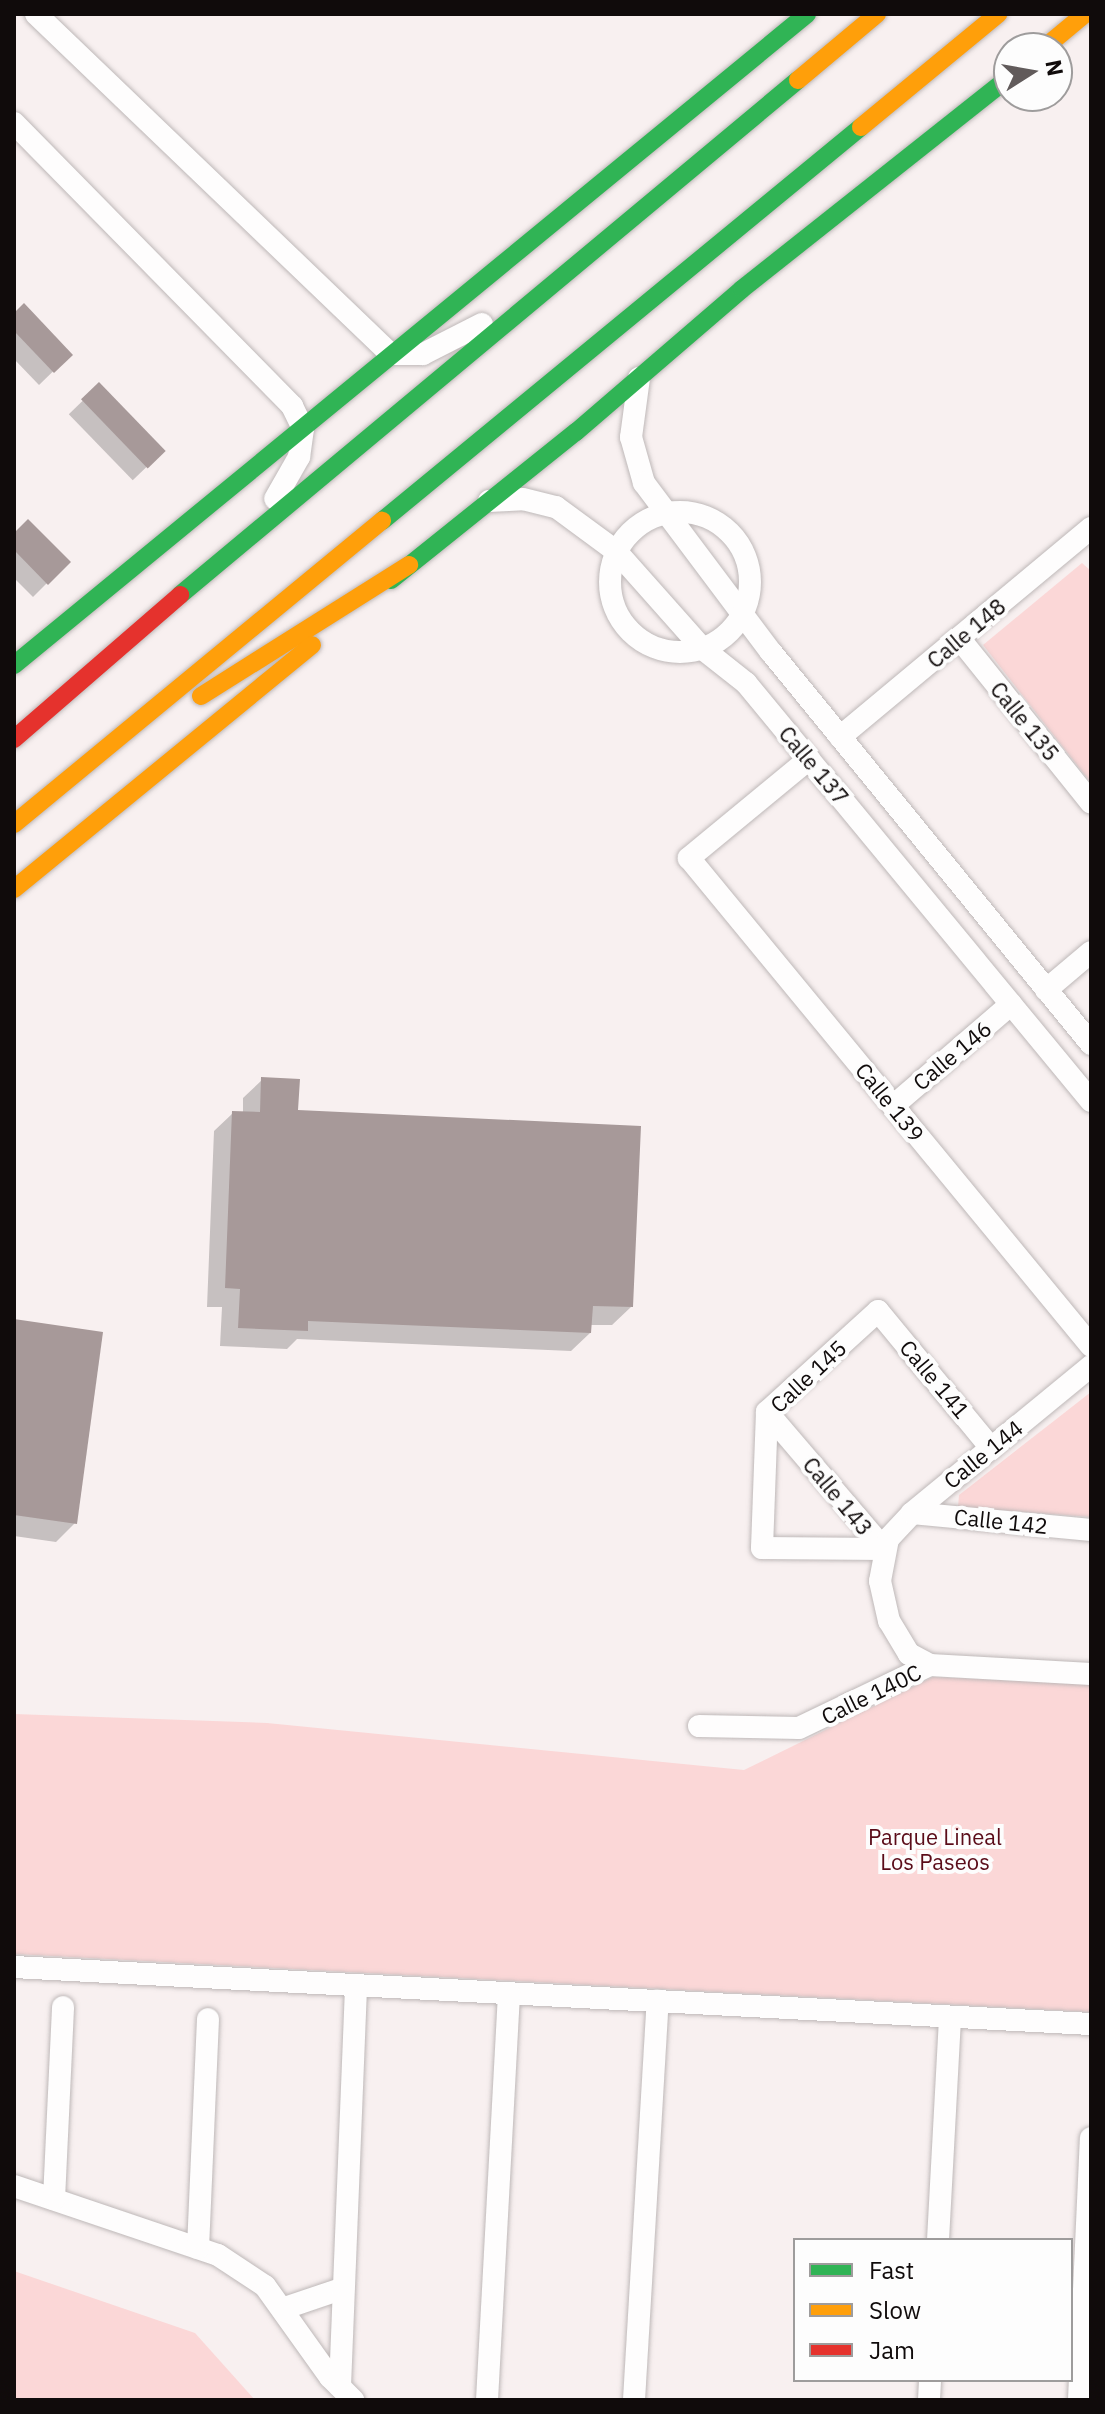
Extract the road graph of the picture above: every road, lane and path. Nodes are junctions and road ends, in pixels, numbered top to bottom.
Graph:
1 (36, 14) edge
2 (807, 14) edge
3 (877, 14) edge
4 (998, 14) edge
5 (1085, 14) edge
6 (1063, 32) edge
7 (793, 57) dead end
8 (993, 90) edge
9 (753, 115) junction
10 (14, 123) edge
11 (514, 314) junction
12 (390, 354) junction
13 (639, 378) junction
14 (303, 429) junction
15 (489, 501) junction
16 (664, 512) junction
17 (258, 527) junction
18 (1091, 528) edge
19 (616, 551) junction
20 (409, 565) junction
21 (743, 614) junction
22 (959, 638) junction
23 (703, 649) junction
24 (14, 665) edge
25 (19, 732) edge
26 (840, 737) junction
27 (102, 751) junction
28 (809, 759) junction
29 (1091, 803) edge
30 (14, 824) edge
31 (14, 889) edge
32 (971, 898) junction
33 (945, 924) junction
34 (1091, 952) edge
35 (1046, 990) junction
36 (1011, 1004) junction
37 (1091, 1044) edge
38 (1091, 1101) edge
39 (893, 1106) junction
40 (878, 1311) joint
41 (1091, 1346) edge
42 (1091, 1366) edge
43 (767, 1412) junction
44 (991, 1448) junction
45 (912, 1513) junction
46 (1091, 1530) edge
47 (884, 1549) junction
48 (930, 1665) junction
49 (1091, 1674) edge
50 (699, 1726) dead end
51 (14, 1967) edge
52 (356, 1985) junction
53 (509, 1994) junction
54 (658, 2001) junction
55 (63, 2007) dead end
56 (950, 2017) junction
57 (208, 2019) dead end
58 (1091, 2024) edge
59 (1091, 2138) edge
60 (14, 2186) edge
61 (54, 2199) junction
62 (938, 2238) edge
63 (198, 2248) junction
64 (344, 2288) junction
65 (282, 2309) junction
66 (347, 2393) edge
67 (487, 2400) edge
68 (634, 2400) edge
69 (1079, 2400) edge

1 - 12 street
2 - 12 main road
3 - 9 main road
4 - 27 main road
5 - 6 main road
7 - 9 main road
8 - 13 main road
9 - 11 main road
10 - 14 street
11 - 12 street
11 - 17 main road
12 - 14 main road
13 - 15 main road
13 - 16 street, Calle 137
14 - 17 street
14 - 24 main road
15 - 19 street, Calle 137
15 - 20 main road
16 - 19 street
16 - 21 street, Calle 137
16 - 21 street
17 - 25 main road
18 - 22 street, Calle 148
19 - 23 street, Calle 137
19 - 23 street
20 - 27 main road
20 - 31 main road
21 - 23 street
21 - 26 street, Calle 137
22 - 26 street, Calle 148
22 - 29 street, Calle 135
23 - 28 street, Calle 137
26 - 32 street, Calle 137
27 - 30 main road
28 - 33 street, Calle 137
28 - 39 street, Calle 139
32 - 33 street
32 - 35 street, Calle 137
33 - 36 street, Calle 137
34 - 35 street
35 - 37 street, Calle 137
36 - 38 street, Calle 137
36 - 39 street, Calle 146
39 - 41 street, Calle 139
40 - 43 street, Calle 145
40 - 44 street, Calle 141
42 - 44 street, Calle 144
43 - 47 street, Calle 143
43 - 47 street, Calle 145
44 - 45 street, Calle 144
45 - 46 street, Calle 142
45 - 47 street, Calle 144
47 - 48 street, Calle 143
48 - 49 street, Calle 140C
48 - 50 street, Calle 140C
51 - 52 street
52 - 53 street
52 - 64 street
53 - 54 street
53 - 67 street
54 - 56 street
54 - 68 street
55 - 61 street
56 - 58 street
56 - 62 street
57 - 63 street
59 - 69 street
60 - 61 street
61 - 63 street
63 - 65 street
64 - 65 street
64 - 66 street
65 - 66 street

